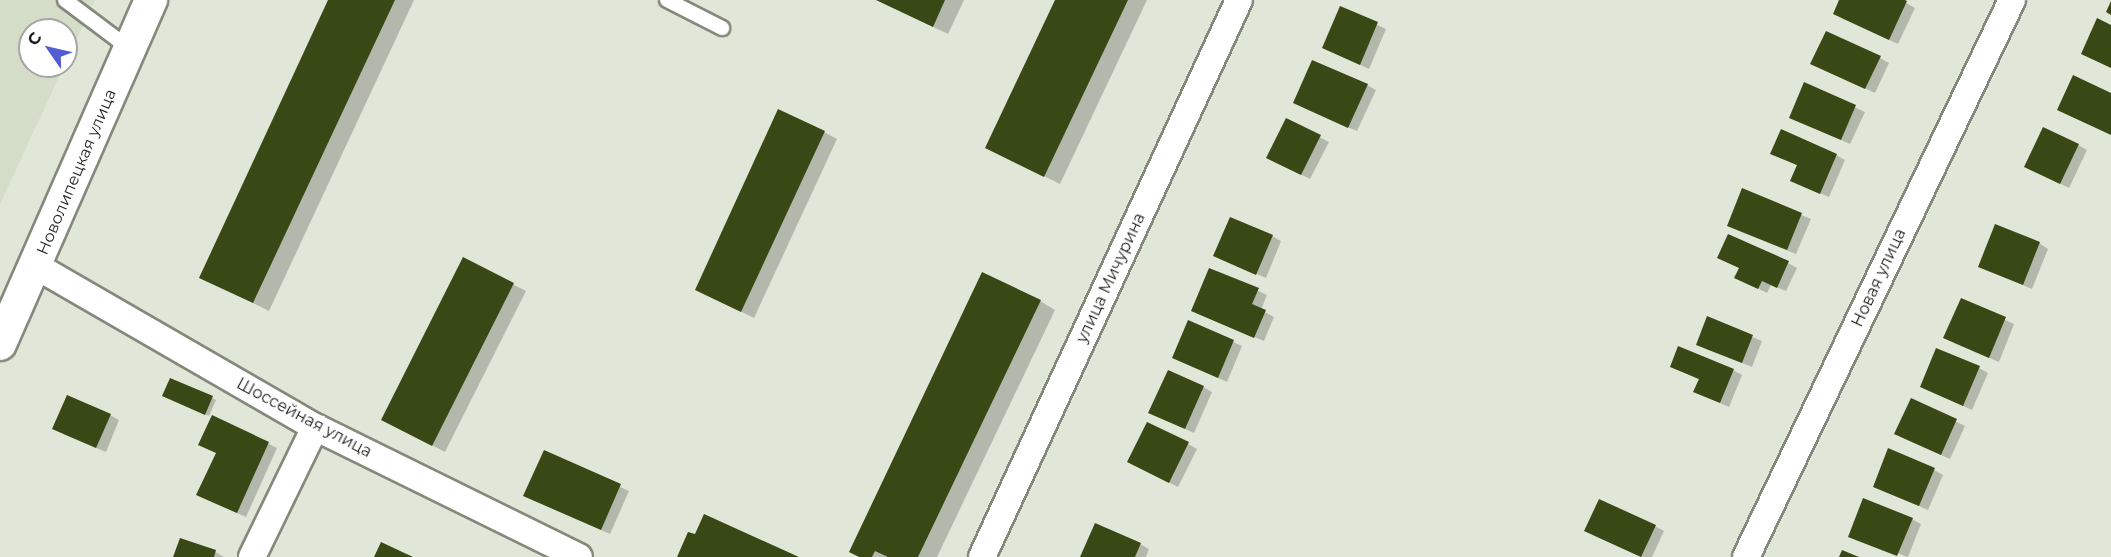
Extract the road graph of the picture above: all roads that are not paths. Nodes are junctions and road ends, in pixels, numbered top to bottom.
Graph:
1 (65, 0) edge
2 (152, 0) edge
3 (667, 0) edge
4 (1239, 0) edge
5 (2012, 0) edge
6 (722, 28) dead end
7 (130, 49) junction
8 (36, 267) junction
9 (0, 344) edge
10 (315, 427) junction
11 (252, 557) edge
12 (579, 557) edge
13 (982, 557) edge
14 (1746, 557) edge

1 - 7 lane
2 - 7 street, Новолипецкая улица
3 - 6 lane
4 - 13 street, улица Мичурина
5 - 14 street, Новая улица
7 - 8 street, Новолипецкая улица
8 - 9 street, Новолипецкая улица
8 - 10 street, Шоссейная улица
10 - 11 street
10 - 12 street, Шоссейная улица

